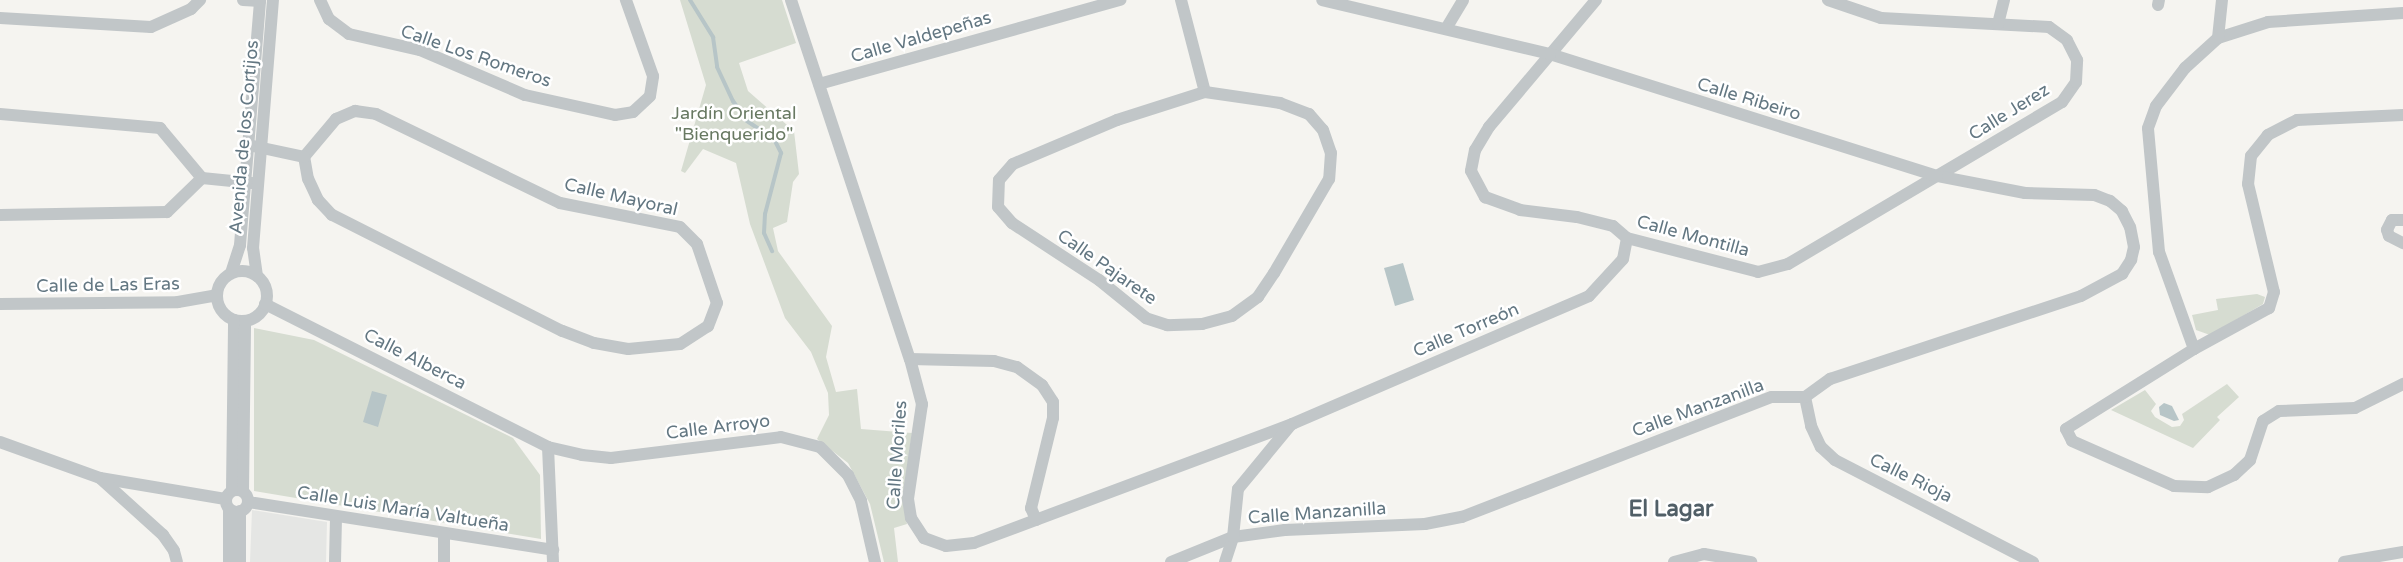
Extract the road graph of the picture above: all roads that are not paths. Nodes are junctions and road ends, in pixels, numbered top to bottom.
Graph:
1 (200, 0) edge
2 (244, 0) edge
3 (264, 0) edge
4 (320, 0) edge
5 (626, 0) edge
6 (791, 0) edge
7 (1120, 0) edge
8 (1181, 0) edge
9 (1322, 0) edge
10 (1463, 0) edge
11 (1596, 0) edge
12 (1828, 0) edge
13 (2004, 0) edge
14 (2222, 0) edge
15 (2403, 13) edge
16 (0, 18) edge
17 (1998, 24) junction
18 (1447, 27) junction
19 (2218, 38) junction
20 (1550, 54) junction
21 (819, 84) junction
22 (1205, 92) junction
23 (0, 114) edge
24 (2403, 115) edge
25 (254, 147) junction
26 (304, 157) junction
27 (1937, 176) junction
28 (202, 178) junction
29 (251, 183) junction
30 (0, 214) edge
31 (2403, 220) edge
32 (1627, 238) junction
33 (2403, 243) edge
34 (232, 273) junction
35 (257, 276) junction
36 (216, 295) junction
37 (0, 304) edge
38 (265, 304) junction
39 (240, 320) junction
40 (2194, 349) junction
41 (910, 359) junction
42 (2403, 384) edge
43 (1805, 397) junction
44 (1292, 424) junction
45 (0, 442) edge
46 (548, 447) junction
47 (100, 478) junction
48 (236, 501) junction
49 (336, 517) junction
50 (1036, 520) junction
51 (444, 533) junction
52 (1233, 537) junction
53 (2403, 552) edge
54 (553, 556) edge
55 (177, 562) edge
56 (229, 562) edge
57 (240, 562) edge
58 (335, 562) edge
59 (444, 562) edge
60 (875, 562) edge
61 (1171, 562) edge
62 (1225, 562) edge
63 (1674, 562) edge
64 (1751, 562) edge
65 (2033, 562) edge
66 (2344, 562) edge

1 - 16 street
2 - 3 street
3 - 25 street, Avenida de los Cortijos
4 - 5 street, Calle Los Romeros
6 - 21 street, Calle Moriles
7 - 21 street, Calle Valdepeñas
8 - 22 street
9 - 18 street
10 - 18 street
11 - 20 street, Calle Montilla
12 - 17 street, Calle Jerez
13 - 17 street
14 - 19 street
15 - 19 street
17 - 27 street, Calle Jerez
18 - 20 street
19 - 40 street
20 - 27 street, Calle Ribeiro
20 - 32 street, Calle Montilla
21 - 41 street, Calle Moriles
22 - 22 street, Calle Pajarete
23 - 28 street
24 - 40 street
25 - 26 street
25 - 29 street, Avenida de los Cortijos
26 - 26 street, Calle Mayoral
27 - 32 street, Calle Montilla
27 - 43 street
28 - 29 street
28 - 30 street
29 - 34 street, Avenida de los Cortijos
29 - 35 street, Avenida de los Cortijos
31 - 33 street
32 - 44 street, Calle Torreón
34 - 35 street
34 - 36 street
35 - 38 street
36 - 37 street, Calle de Las Eras
36 - 39 street
38 - 39 street
38 - 46 street, Calle Alberca
39 - 48 street
40 - 42 street
41 - 50 street
41 - 50 street, Calle Moriles
43 - 52 street, Calle Manzanilla
43 - 65 street, Calle Rioja
44 - 50 street, Calle Moriles
44 - 52 street
45 - 47 street
46 - 54 street
46 - 60 street, Calle Arroyo
47 - 48 street, Calle Luis María Valtueña
47 - 55 street
48 - 49 street, Calle Luis María Valtueña
48 - 56 street
48 - 57 street
49 - 51 street, Calle Luis María Valtueña
49 - 58 street
51 - 54 street, Calle Luis María Valtueña
51 - 59 street
52 - 61 street, Calle Manzanilla
52 - 62 street
53 - 66 street
63 - 64 street

